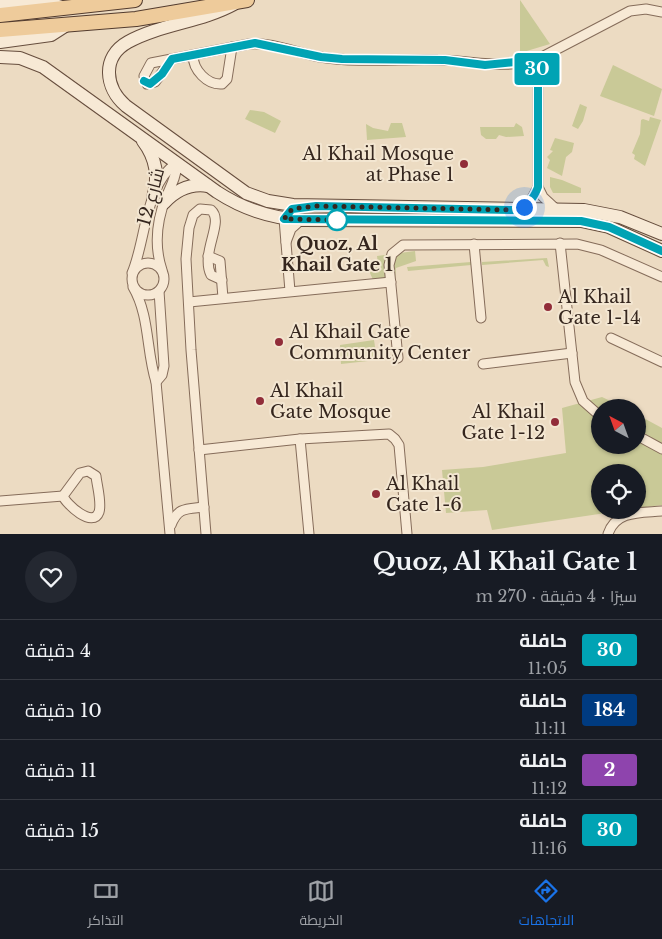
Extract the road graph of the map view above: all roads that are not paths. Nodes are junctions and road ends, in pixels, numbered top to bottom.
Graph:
1 (135, 0) edge
2 (243, 1) edge
3 (0, 3) edge
4 (66, 8) junction
5 (662, 12) edge
6 (0, 15) edge
7 (65, 26) junction
8 (0, 30) edge
9 (0, 42) edge
10 (232, 47) junction
11 (193, 55) junction
12 (0, 56) edge
13 (172, 59) dead end
14 (534, 60) junction
15 (109, 82) junction
16 (136, 134) junction
17 (177, 163) junction
18 (208, 186) junction
19 (538, 187) junction
20 (246, 193) junction
21 (158, 200) junction
22 (316, 206) junction
23 (519, 209) junction
24 (556, 209) junction
25 (284, 219) junction
26 (301, 220) junction
27 (662, 234) edge
28 (286, 242) junction
29 (560, 243) junction
30 (474, 244) junction
31 (662, 251) edge
32 (162, 270) junction
33 (132, 273) junction
34 (662, 277) edge
35 (391, 282) junction
36 (133, 287) junction
37 (159, 291) junction
38 (290, 291) junction
39 (223, 298) junction
40 (189, 302) junction
41 (480, 318) dead end
42 (611, 338) dead end
43 (572, 354) junction
44 (398, 358) dead end
45 (662, 362) edge
46 (483, 364) dead end
47 (156, 382) junction
48 (591, 409) edge
49 (300, 439) junction
50 (646, 440) edge
51 (662, 449) edge
52 (199, 450) junction
53 (63, 496) junction
54 (0, 501) edge
55 (204, 507) junction
56 (662, 511) edge
57 (170, 531) edge
58 (206, 534) edge
59 (309, 534) edge
60 (407, 534) edge
61 (608, 534) edge

1 - 4 main road
2 - 7 main road
2 - 15 street
3 - 4 street
4 - 6 main road
5 - 14 street
7 - 8 main road
7 - 9 street
10 - 11 street
10 - 11 street
10 - 14 street
11 - 13 street
12 - 16 street
14 - 19 street
15 - 17 street
15 - 20 street
16 - 17 street
16 - 21 street
17 - 18 street
17 - 20 street
17 - 21 street, شارع 12
18 - 21 street
18 - 25 street
19 - 23 street
19 - 24 street
20 - 22 street
21 - 32 street, شارع 12
21 - 33 street, شارع 12
22 - 23 street
22 - 25 street
23 - 24 street
24 - 27 street
25 - 26 street
25 - 28 street
26 - 28 street
26 - 31 street
28 - 38 street
29 - 30 street
29 - 34 street
29 - 43 street
30 - 35 street
30 - 41 street
32 - 33 street
32 - 37 street
33 - 36 street
35 - 38 street
35 - 44 street
36 - 37 street
36 - 47 street
37 - 47 street
38 - 39 street
39 - 40 street
39 - 40 street
40 - 52 street
42 - 45 street
43 - 46 street
43 - 48 street
47 - 57 street
49 - 52 street
49 - 59 street
49 - 60 street
50 - 51 street
52 - 55 street
53 - 53 street
53 - 54 street
55 - 57 street
55 - 58 street
56 - 61 street

